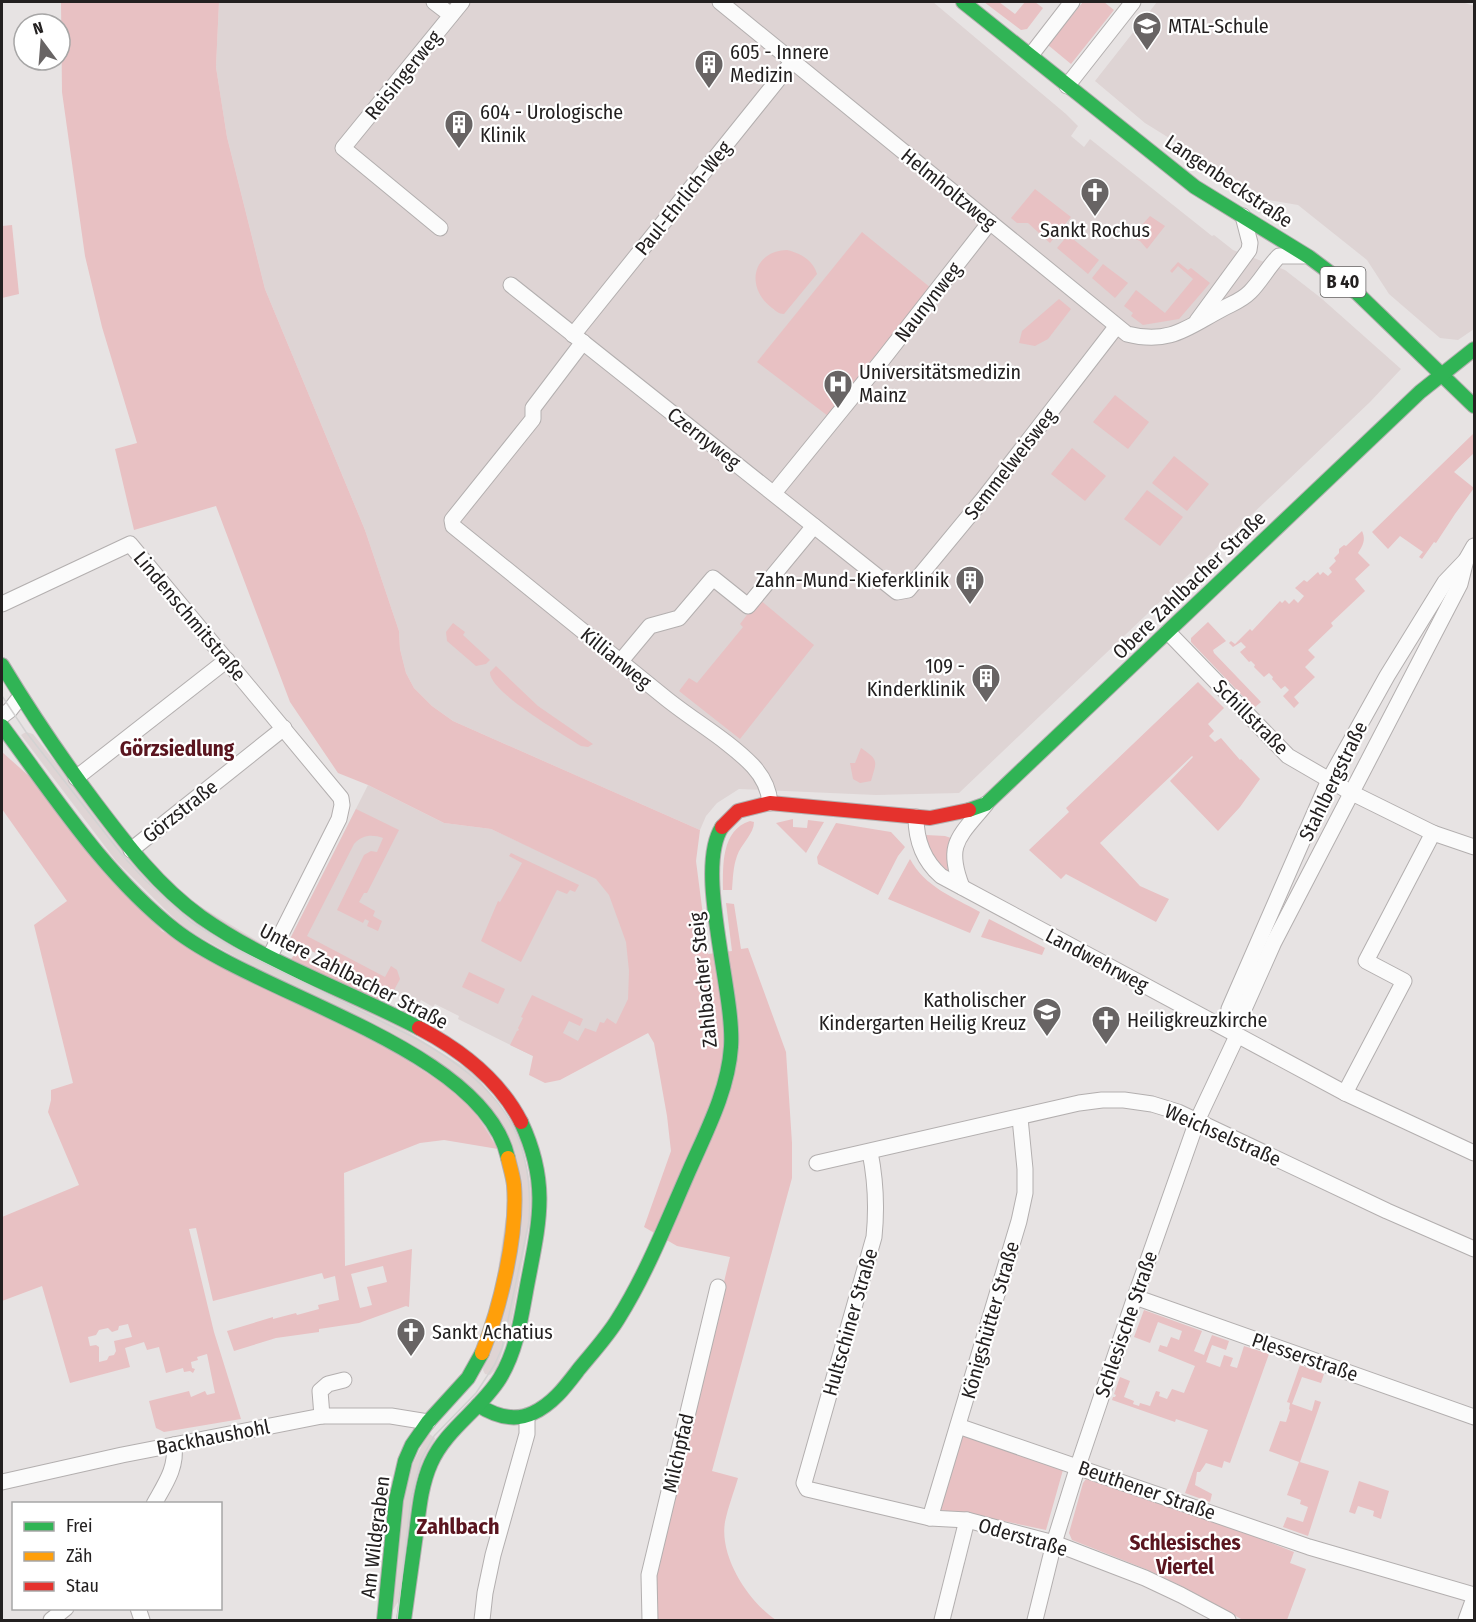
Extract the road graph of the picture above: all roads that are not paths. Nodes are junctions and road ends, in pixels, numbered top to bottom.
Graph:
1 (434, 2) edge
2 (462, 2) edge
3 (720, 2) edge
4 (963, 2) edge
5 (1072, 2) edge
6 (1133, 2) edge
7 (451, 15) junction
8 (1030, 55) junction
9 (793, 61) junction
10 (1067, 86) junction
11 (1243, 216) junction
12 (990, 222) junction
13 (440, 228) dead end
14 (1309, 257) junction
15 (511, 285) dead end
16 (1116, 327) junction
17 (1192, 328) junction
18 (578, 338) junction
19 (1474, 349) edge
20 (1442, 374) junction
21 (1474, 406) edge
22 (774, 493) junction
23 (452, 520) joint
24 (814, 526) junction
25 (1474, 546) edge
26 (1466, 560) junction
27 (897, 592) joint
28 (2, 603) edge
29 (1168, 632) junction
30 (227, 660) junction
31 (620, 662) junction
32 (2, 665) edge
33 (20, 697) junction
34 (2, 700) edge
35 (2, 716) edge
36 (2, 726) edge
37 (284, 728) junction
38 (76, 778) junction
39 (1329, 780) junction
40 (1350, 792) junction
41 (770, 803) junction
42 (986, 804) junction
43 (916, 817) junction
44 (1432, 833) junction
45 (1474, 847) edge
46 (131, 850) junction
47 (962, 887) junction
48 (270, 956) junction
49 (1233, 1027) junction
50 (1345, 1093) junction
51 (1020, 1118) junction
52 (1197, 1121) junction
53 (870, 1152) junction
54 (1474, 1153) edge
55 (817, 1163) dead end
56 (1474, 1249) edge
57 (718, 1287) dead end
58 (1135, 1297) junction
59 (480, 1358) junction
60 (344, 1380) dead end
61 (481, 1398) junction
62 (448, 1401) junction
63 (322, 1416) junction
64 (527, 1416) junction
65 (1474, 1417) edge
66 (428, 1422) junction
67 (958, 1426) junction
68 (445, 1440) junction
69 (174, 1445) junction
70 (1078, 1466) junction
71 (2, 1482) edge
72 (807, 1489) joint
73 (155, 1502) edge
74 (930, 1518) junction
75 (967, 1520) junction
76 (1054, 1543) junction
77 (1474, 1597) edge
78 (64, 1610) edge
79 (51, 1620) edge
80 (384, 1620) edge
81 (404, 1620) edge
82 (482, 1620) edge
83 (650, 1620) edge
84 (942, 1620) edge
85 (1035, 1620) edge
86 (1228, 1620) edge
87 (1466, 1620) edge

1 - 7 street
2 - 7 street, Reisingerweg
3 - 9 street, Helmholtzweg
4 - 8 street, Langenbeckstraße / B 40
5 - 8 street
6 - 10 street
7 - 13 street, Reisingerweg
8 - 10 street, Langenbeckstraße / B 40
9 - 12 street, Helmholtzweg
9 - 18 street, Paul-Ehrlich-Weg
10 - 11 street, Langenbeckstraße / B 40
11 - 14 street, Langenbeckstraße / B 40
11 - 17 street
12 - 16 street, Helmholtzweg
12 - 22 street, Naunynweg
14 - 17 street, Helmholtzweg
14 - 20 street, Langenbeckstraße / B 40
15 - 18 street, Czernyweg
16 - 17 street, Helmholtzweg
16 - 27 street, Semmelweisweg
18 - 22 street, Czernyweg
18 - 23 street, Paul-Ehrlich-Weg
19 - 20 street, Obere Zahlbacher Straße
20 - 21 street, B 40
20 - 29 street, Obere Zahlbacher Straße
22 - 24 street, Czernyweg
23 - 31 street, Killianweg
24 - 27 street, Czernyweg
24 - 31 street
25 - 26 street, Stahlbergstraße
26 - 39 street, Stahlbergstraße
26 - 40 street, Stahlbergstraße
28 - 30 street, Lindenschmitstraße
29 - 39 street, Schillstraße
29 - 42 street, Obere Zahlbacher Straße
30 - 37 street, Lindenschmitstraße
30 - 38 street
31 - 41 street, Killianweg
32 - 33 street, Untere Zahlbacher Straße
33 - 34 street
33 - 35 street
33 - 38 street, Untere Zahlbacher Straße
36 - 59 street
37 - 46 street, Görzstraße
37 - 48 street, Lindenschmitstraße
38 - 46 street, Untere Zahlbacher Straße
39 - 40 street, Schillstraße
39 - 49 street, Stahlbergstraße
40 - 44 street, Schillstraße
40 - 49 street, Stahlbergstraße
41 - 43 street, Zahlbacher Steig
41 - 64 street, Zahlbacher Steig
42 - 43 street, Obere Zahlbacher Straße
42 - 47 street
43 - 47 street, Landwehrweg
44 - 45 street, Schillstraße
44 - 50 street
46 - 48 street, Untere Zahlbacher Straße
47 - 49 street, Landwehrweg
48 - 61 street, Untere Zahlbacher Straße
49 - 50 street, Landwehrweg
49 - 52 street, Schlesische Straße
50 - 54 street, Landwehrweg
51 - 52 street, Weichselstraße
51 - 53 street, Weichselstraße
51 - 67 street, Königshütter Straße
52 - 56 street, Weichselstraße
52 - 58 street, Schlesische Straße
53 - 55 street, Weichselstraße
53 - 72 street, Hultschiner Straße
57 - 83 street, Milchpfad
58 - 65 street, Plesserstraße
58 - 70 street, Schlesische Straße
59 - 61 street
59 - 62 street
60 - 63 street
61 - 62 street
61 - 64 street
61 - 68 street, Am Wildgraben
62 - 66 street, Am Wildgraben
63 - 66 street, Backhaushohl
63 - 69 street, Backhaushohl
64 - 82 street
66 - 68 street
66 - 80 street, Am Wildgraben
67 - 70 street, Beuthener Straße
67 - 74 street, Königshütter Straße
68 - 81 street, Am Wildgraben
69 - 71 street, Backhaushohl
69 - 73 street
70 - 76 street, Schlesische Straße
70 - 77 street, Beuthener Straße
72 - 74 street, Oderstraße
74 - 75 street, Oderstraße
75 - 76 street, Oderstraße
75 - 84 street
76 - 85 street, Schlesische Straße
76 - 86 street, Oderstraße
77 - 87 street
78 - 79 street

